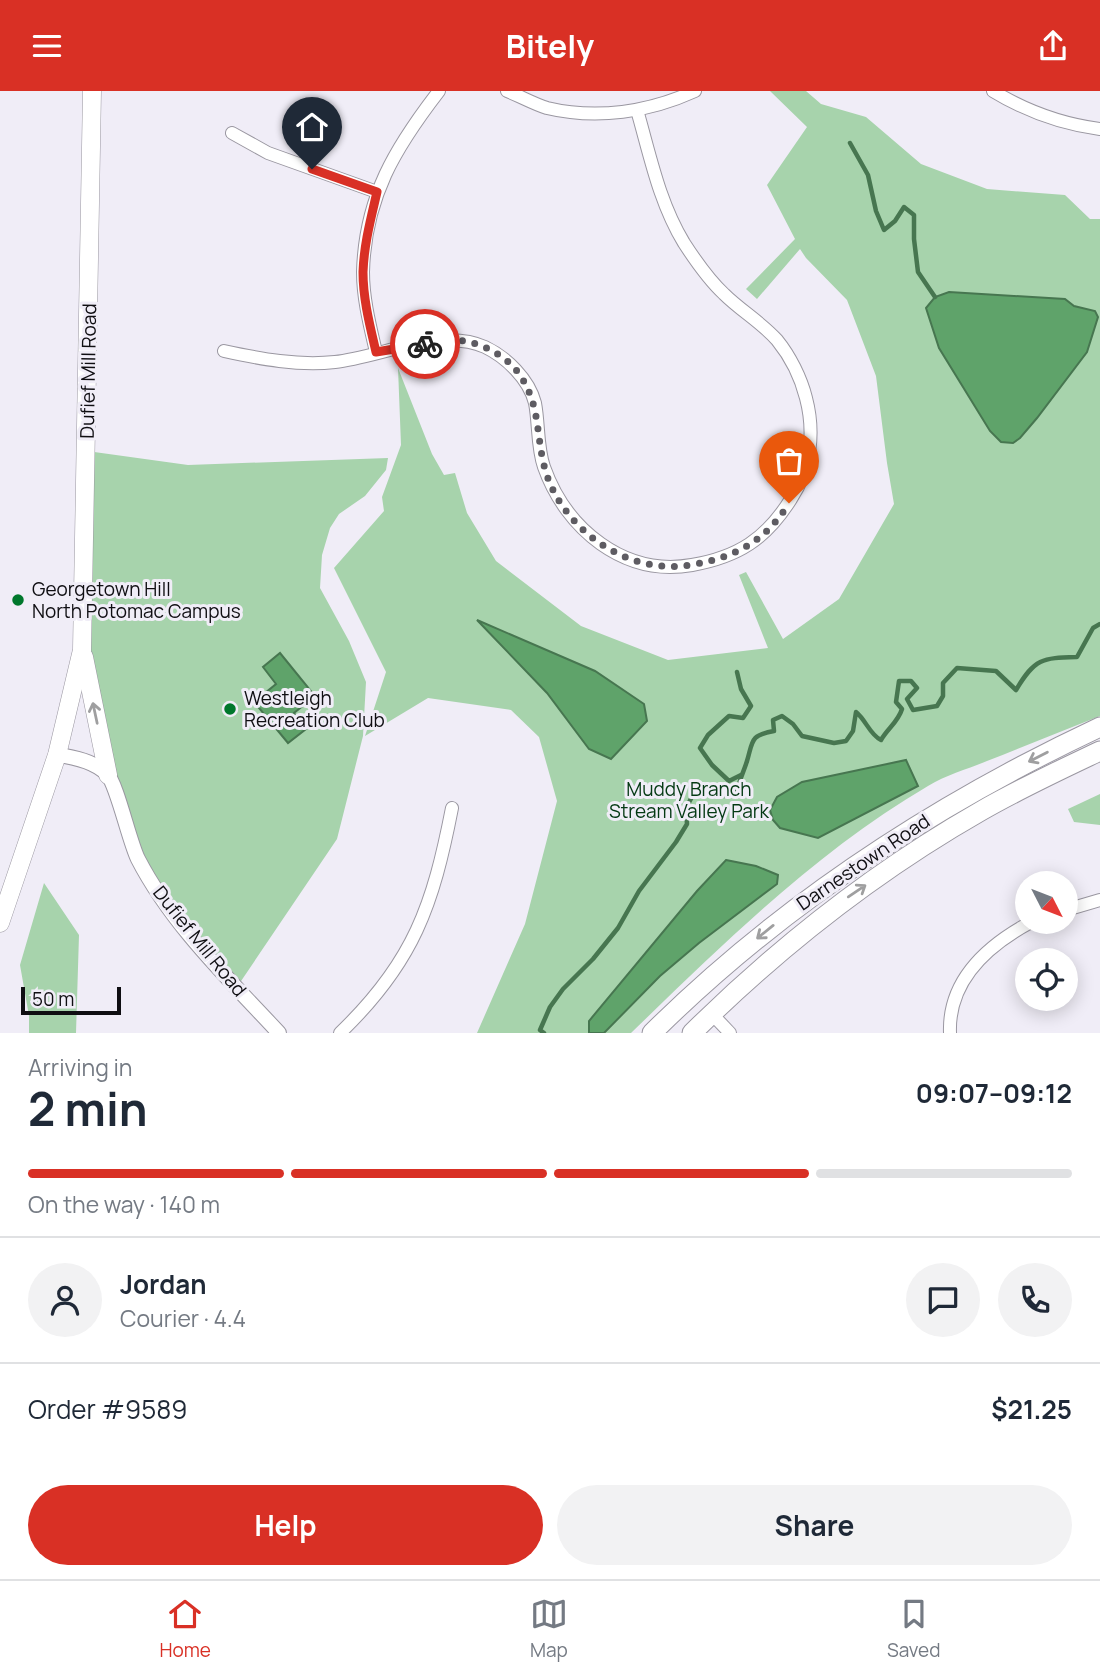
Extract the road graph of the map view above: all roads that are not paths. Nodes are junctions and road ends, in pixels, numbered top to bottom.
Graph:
1 (92, 91) edge
2 (439, 91) edge
3 (507, 91) edge
4 (695, 91) edge
5 (993, 91) edge
6 (637, 110) junction
7 (1100, 129) edge
8 (232, 133) dead end
9 (377, 192) junction
10 (224, 351) dead end
11 (376, 352) junction
12 (82, 650) junction
13 (1100, 727) edge
14 (1100, 751) edge
15 (57, 755) junction
16 (108, 775) junction
17 (452, 808) dead end
18 (1100, 901) edge
19 (1078, 907) edge
20 (0, 923) edge
21 (1015, 931) edge
22 (712, 1014) junction
23 (279, 1033) edge
24 (340, 1033) edge
25 (652, 1033) edge
26 (692, 1033) edge
27 (730, 1033) edge
28 (950, 1033) edge

1 - 12 main road, Dufief Mill Road
2 - 9 street
3 - 6 street
4 - 6 street
5 - 7 street
6 - 11 street
8 - 9 street
9 - 11 street
10 - 11 street
12 - 15 main road
16 -> 12 main road
13 -> 25 main road, Darnestown Road
22 -> 14 main road, Darnestown Road
15 - 16 street
15 - 20 main road
16 - 23 street, Dufief Mill Road
17 - 24 street
18 - 19 street
21 - 28 street
22 - 26 main road, Darnestown Road
22 - 27 street

